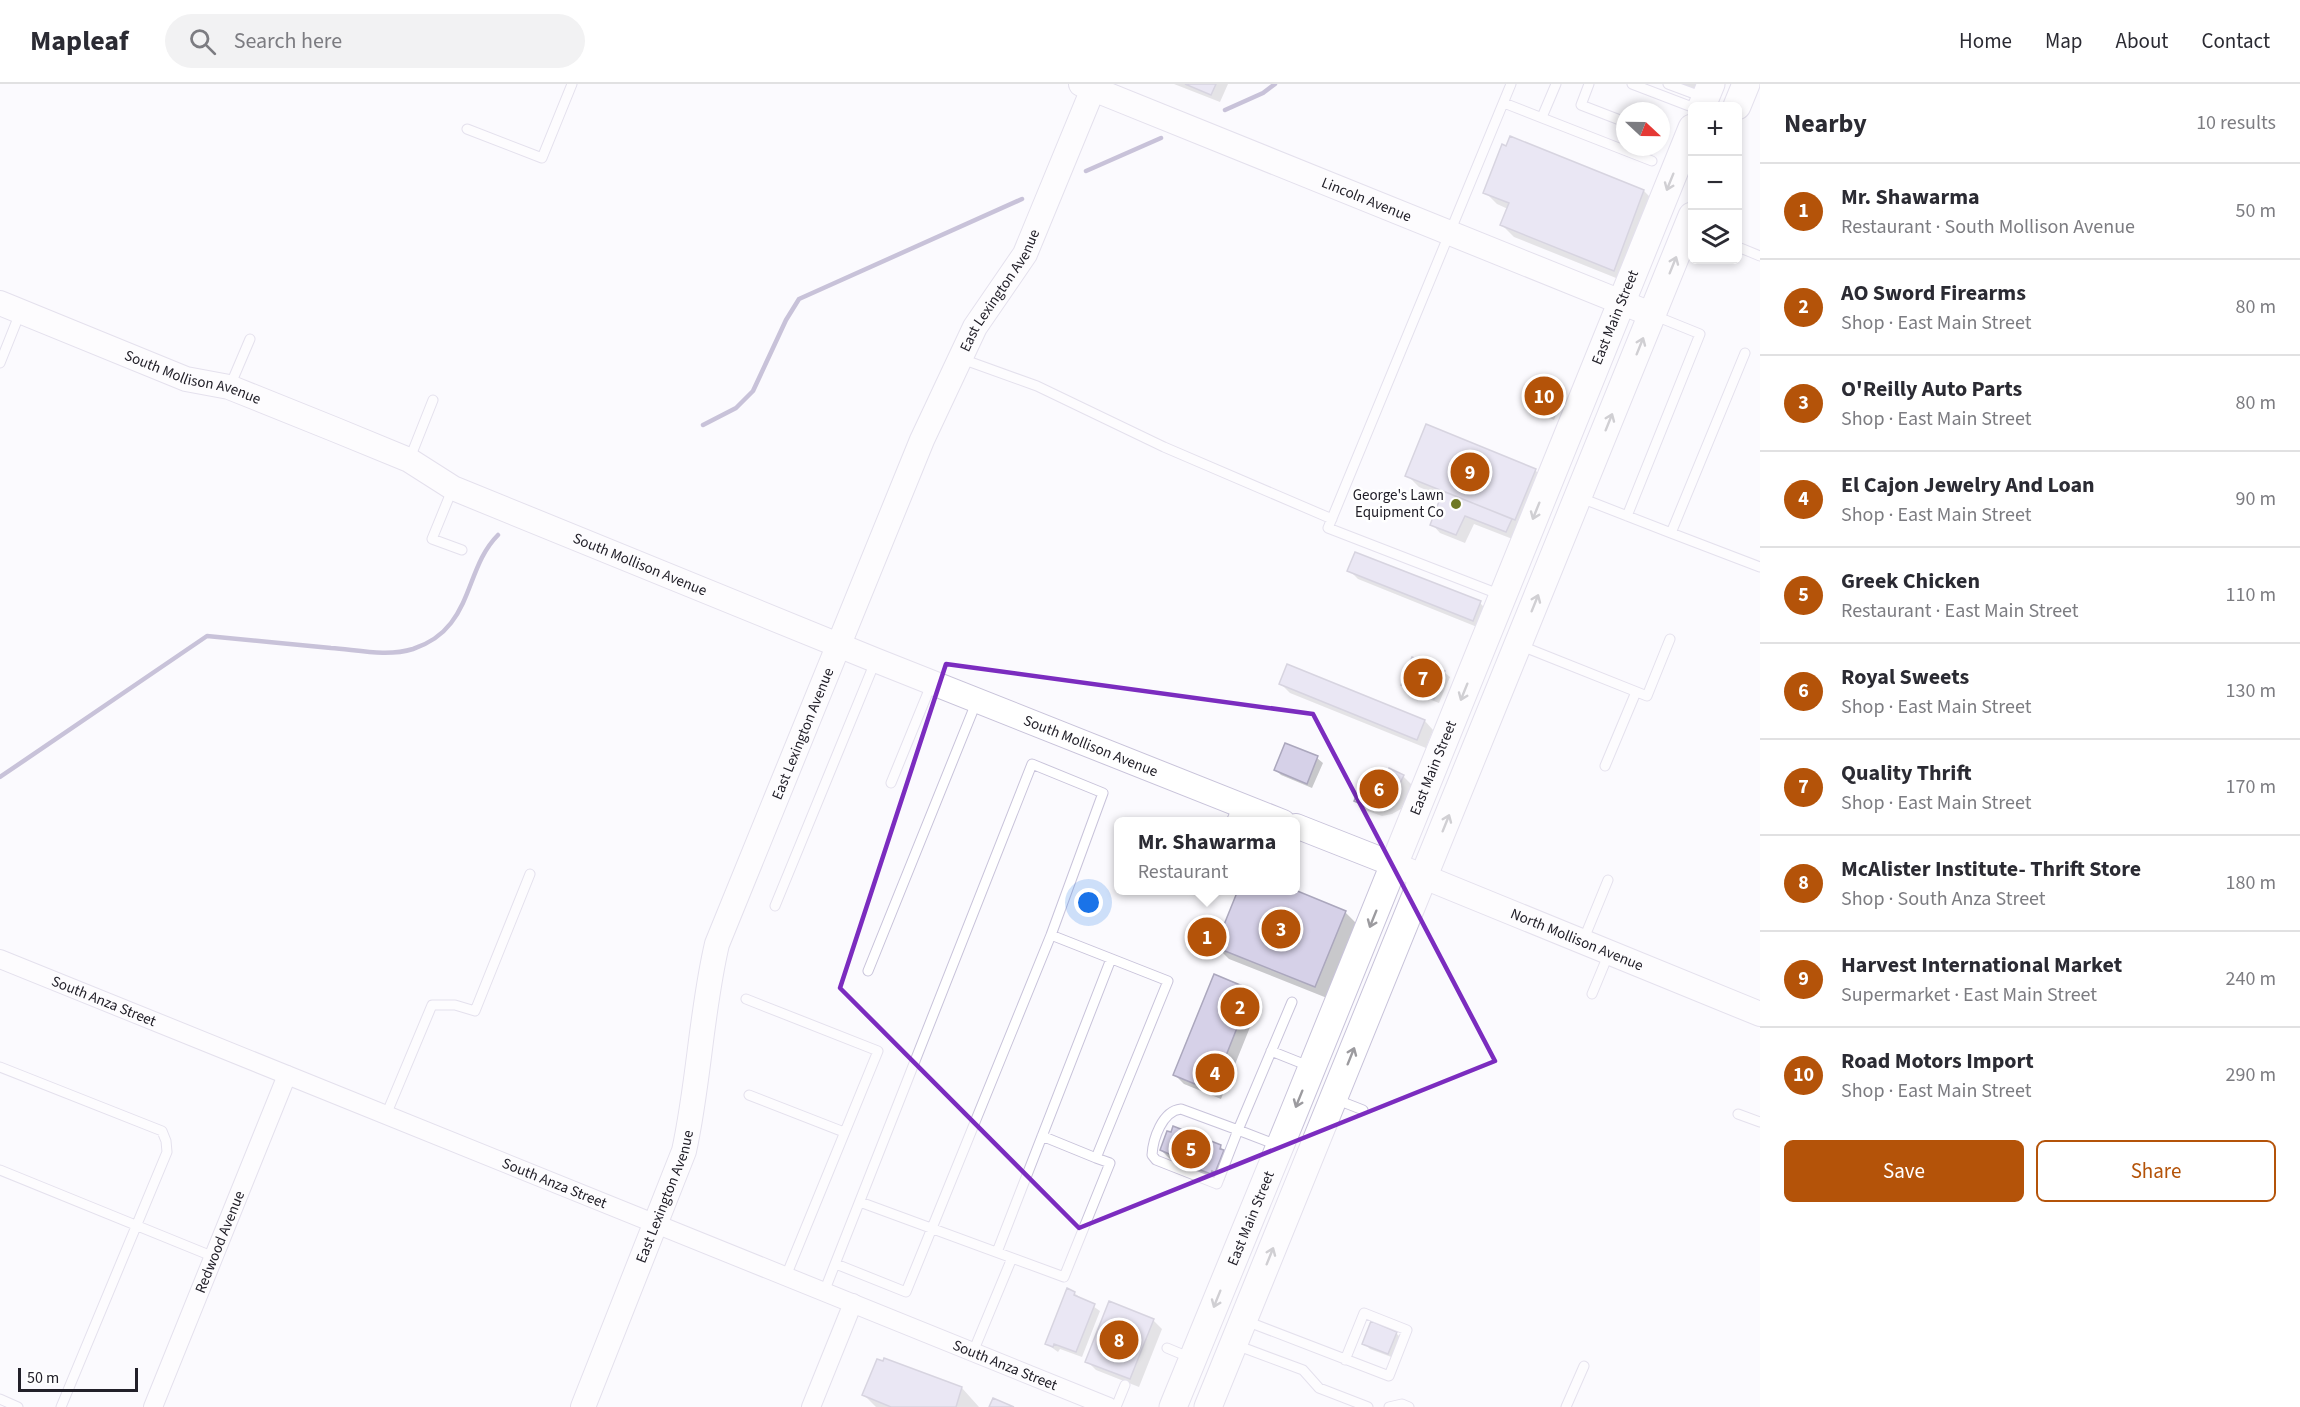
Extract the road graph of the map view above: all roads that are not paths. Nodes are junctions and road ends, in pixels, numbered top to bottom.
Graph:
1 (572, 84) edge
2 (1511, 84) edge
3 (1556, 84) edge
4 (1589, 84) edge
5 (1632, 84) edge
6 (1668, 84) edge
7 (1746, 84) edge
8 (1090, 86) edge
9 (1703, 99) edge
10 (1739, 102) edge
11 (1504, 103) junction
12 (1542, 117) junction
13 (1616, 119) edge
14 (467, 129) dead end
15 (1688, 138) edge
16 (1652, 161) dead end
17 (1688, 232) edge
18 (1450, 234) junction
19 (1742, 249) edge
20 (1760, 256) edge
21 (1621, 301) junction
22 (10, 307) edge
23 (1653, 315) junction
24 (250, 339) dead end
25 (1745, 353) dead end
26 (961, 358) junction
27 (0, 363) edge
28 (230, 387) junction
29 (434, 399) dead end
30 (409, 460) junction
31 (1547, 484) junction
32 (453, 488) junction
33 (1578, 497) junction
34 (1627, 516) junction
35 (1332, 519) junction
36 (1671, 533) junction
37 (462, 550) dead end
38 (1760, 567) edge
39 (1502, 596) junction
40 (1670, 639) dead end
41 (1518, 644) junction
42 (839, 645) junction
43 (875, 660) junction
44 (932, 682) junction
45 (1636, 692) junction
46 (977, 700) junction
47 (1605, 766) dead end
48 (891, 783) dead end
49 (1235, 813) edge
50 (1256, 817) edge
51 (1300, 828) edge
52 (1395, 865) junction
53 (530, 874) dead end
54 (1424, 877) junction
55 (1608, 880) dead end
56 (774, 906) dead end
57 (1051, 935) junction
58 (1582, 943) junction
59 (1609, 953) junction
60 (1112, 959) junction
61 (0, 960) edge
62 (868, 971) dead end
63 (1592, 994) dead end
64 (746, 999) dead end
65 (1292, 1002) dead end
66 (1760, 1014) edge
67 (1271, 1051) junction
68 (0, 1067) edge
69 (1312, 1067) junction
70 (287, 1075) junction
71 (749, 1095) dead end
72 (1334, 1098) junction
73 (1363, 1110) dead end
74 (1738, 1114) dead end
75 (386, 1115) junction
76 (1760, 1122) edge
77 (1238, 1130) junction
78 (844, 1132) junction
79 (1042, 1136) junction
80 (1280, 1146) junction
81 (1096, 1158) junction
82 (0, 1170) edge
83 (861, 1202) junction
84 (135, 1224) junction
85 (657, 1224) junction
86 (933, 1228) junction
87 (997, 1252) junction
88 (214, 1257) junction
89 (1012, 1258) junction
90 (836, 1264) junction
91 (786, 1276) junction
92 (824, 1292) junction
93 (853, 1303) junction
94 (1239, 1332) junction
95 (1167, 1348) dead end
96 (973, 1352) junction
97 (1193, 1359) junction
98 (1345, 1360) junction
99 (1584, 1366) dead end
100 (1125, 1385) dead end
101 (0, 1399) edge
102 (1214, 1405) edge
103 (1105, 1406) edge
104 (18, 1407) edge
105 (61, 1407) edge
106 (153, 1407) edge
107 (583, 1407) edge
108 (811, 1407) edge
109 (1173, 1407) edge
110 (1368, 1407) edge
111 (1389, 1407) edge
112 (1409, 1407) edge
113 (1566, 1407) edge

1 - 14 lane
2 - 11 lane
3 - 12 lane
4 - 13 lane
5 - 9 lane
6 - 9 lane
7 - 10 main road
8 - 18 street, Lincoln Avenue
8 - 26 street, East Lexington Avenue
11 - 12 lane
11 - 18 lane
12 - 16 lane
15 -> 21 main road, East Main Street
23 -> 17 main road
18 - 21 street, Lincoln Avenue
18 - 35 lane
19 - 20 lane
21 - 23 street, Lincoln Avenue
21 - 31 main road, East Main Street
22 - 27 lane
22 - 28 street, South Mollison Avenue
33 -> 23 main road
23 - 34 lane
24 - 28 lane
25 - 36 lane
26 - 35 lane
26 - 42 street, East Lexington Avenue
28 - 30 street, South Mollison Avenue
29 - 30 lane
30 - 32 street, South Mollison Avenue
31 - 33 main road
31 -> 39 main road, East Main Street
32 - 37 lane
32 - 42 street, South Mollison Avenue
33 - 34 lane
41 -> 33 main road
34 - 36 lane
35 - 39 lane
36 - 38 lane
39 -> 52 main road, East Main Street
40 - 45 lane
41 - 45 lane
54 -> 41 main road
42 - 43 street, South Mollison Avenue
42 - 85 street, East Lexington Avenue
43 - 44 street, South Mollison Avenue
43 - 56 lane
44 - 46 street, South Mollison Avenue
44 - 48 lane
45 - 47 lane
46 - 49 street, South Mollison Avenue
46 - 62 lane
49 - 50 street, South Mollison Avenue
51 - 52 street
52 - 54 street, North Mollison Avenue
52 -> 69 main road, East Main Street
53 - 75 lane
54 - 58 street, North Mollison Avenue
72 -> 54 main road
55 - 58 lane
57 - 60 lane
57 - 83 lane
57 - 86 lane
58 - 59 street, North Mollison Avenue
59 - 63 lane
59 - 66 street, North Mollison Avenue
60 - 79 lane
60 - 81 lane
61 - 70 street, South Anza Street
64 - 78 lane
65 - 67 lane
67 - 69 lane
67 - 77 lane
68 - 84 lane
69 -> 80 main road, East Main Street
70 - 75 street, South Anza Street
70 - 88 street, Redwood Avenue
71 - 78 lane
72 - 73 lane
94 -> 72 main road
74 - 76 lane
75 - 85 street, South Anza Street
77 - 77 lane
77 - 80 lane
78 - 91 lane
79 - 81 lane
79 - 87 lane
80 -> 97 main road, East Main Street
81 - 89 lane
82 - 84 lane
83 - 86 lane
83 - 90 lane
84 - 88 lane
84 - 105 lane
85 - 91 street, South Anza Street
85 - 107 street, East Lexington Avenue
86 - 87 lane
86 - 90 lane
87 - 89 lane
88 - 106 street, Redwood Avenue
89 - 96 lane
90 - 92 lane
91 - 92 street, South Anza Street
92 - 93 street, South Anza Street
93 - 96 street, South Anza Street
93 - 108 street
94 - 98 lane
94 - 102 main road
94 - 110 lane
95 - 97 lane
96 - 103 street, South Anza Street
97 - 109 main road, East Main Street
98 - 98 lane
99 - 113 lane
100 - 103 lane
101 - 104 lane
111 - 112 lane

